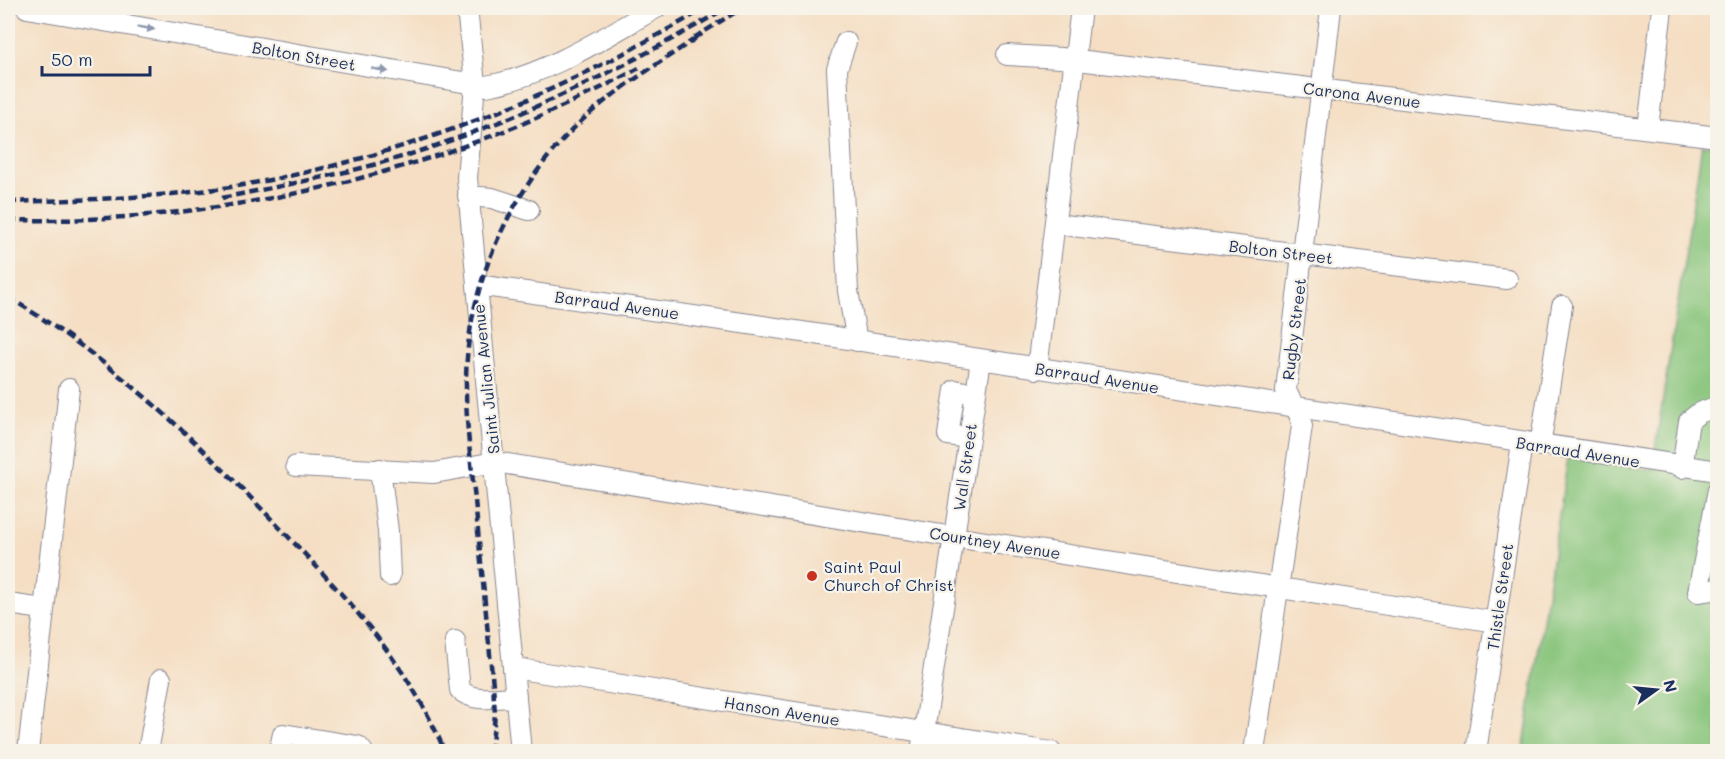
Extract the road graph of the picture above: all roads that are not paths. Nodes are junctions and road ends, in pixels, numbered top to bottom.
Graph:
1 (27, 8) edge
2 (467, 8) edge
3 (656, 8) edge
4 (1081, 8) edge
5 (1331, 8) edge
6 (1662, 8) edge
7 (62, 11) edge
8 (635, 13) edge
9 (846, 42) dead end
10 (1007, 55) dead end
11 (1074, 62) junction
12 (475, 84) junction
13 (1322, 90) junction
14 (1648, 128) junction
15 (1718, 137) edge
16 (468, 196) junction
17 (530, 210) dead end
18 (1056, 224) junction
19 (1302, 255) junction
20 (1507, 279) dead end
21 (477, 285) junction
22 (1562, 306) dead end
23 (857, 341) junction
24 (981, 360) junction
25 (1037, 369) junction
26 (69, 389) dead end
27 (1718, 406) edge
28 (1298, 409) junction
29 (1531, 445) junction
30 (495, 462) junction
31 (296, 466) dead end
32 (1682, 468) junction
33 (380, 469) junction
34 (1718, 471) edge
35 (1718, 490) edge
36 (954, 537) junction
37 (1713, 543) edge
38 (390, 576) dead end
39 (1280, 587) junction
40 (1718, 589) edge
41 (8, 604) edge
42 (43, 609) junction
43 (1496, 622) junction
44 (455, 641) dead end
45 (513, 668) junction
46 (161, 679) dead end
47 (516, 697) junction
48 (922, 742) edge
49 (28, 752) edge
50 (148, 752) edge
51 (279, 752) edge
52 (363, 752) edge
53 (521, 752) edge
54 (1051, 752) edge
55 (1254, 752) edge
56 (1476, 752) edge

1 - 7 street, Bolton Street
2 - 12 street, Saint Julian Avenue
3 - 8 street, Bolton Street
4 - 11 street
5 - 13 street, Rugby Street
6 - 14 street
7 -> 12 street, Bolton Street
8 - 12 street, Bolton Street
9 - 23 street
10 - 11 street, Carona Avenue
11 - 13 street, Carona Avenue
11 - 18 street
12 - 16 street, Saint Julian Avenue
13 - 14 street, Carona Avenue
13 - 19 street, Rugby Street
14 - 15 street, Carona Avenue
16 - 17 street
16 - 21 street, Saint Julian Avenue
18 - 19 street, Bolton Street
18 - 25 street
19 - 20 street, Bolton Street
19 - 28 street, Rugby Street
21 - 23 street, Barraud Avenue
21 - 30 street, Saint Julian Avenue
22 - 29 street, Thistle Street
23 - 24 street, Barraud Avenue
24 - 25 street, Barraud Avenue
24 - 36 street, Wall Street
25 - 28 street, Barraud Avenue
26 - 42 street
27 - 32 street
28 - 29 street, Barraud Avenue
28 - 39 street, Rugby Street
29 - 32 street, Barraud Avenue
29 - 43 street, Thistle Street
30 - 33 street, Courtney Avenue
30 - 36 street, Courtney Avenue
30 - 45 street, Saint Julian Avenue
31 - 33 street, Courtney Avenue
32 - 34 street, Barraud Avenue
33 - 38 street
35 - 37 street
36 - 39 street, Courtney Avenue
36 - 48 street, Wall Street
37 - 40 street
39 - 43 street, Courtney Avenue
39 - 55 street, Rugby Street
41 - 42 street
42 - 49 street
43 - 56 street, Thistle Street
44 - 47 street
45 - 47 street, Saint Julian Avenue
45 - 48 street, Hanson Avenue
46 - 50 street
47 - 53 street, Saint Julian Avenue
48 - 54 street, Hanson Avenue
51 - 52 street

